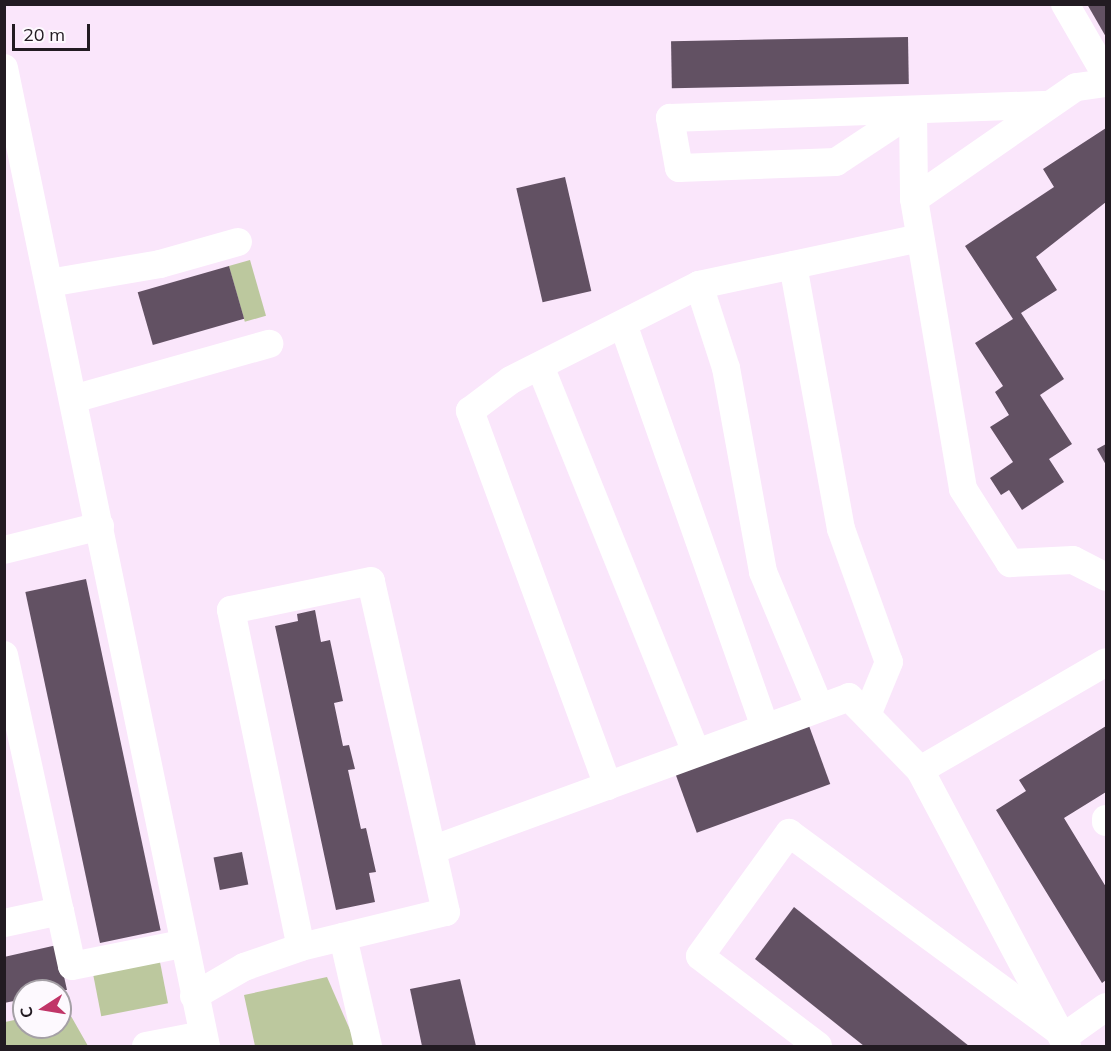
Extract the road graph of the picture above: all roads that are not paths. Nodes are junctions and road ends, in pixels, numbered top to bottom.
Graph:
1 (1065, 4) edge
2 (4, 68) edge
3 (1107, 75) edge
4 (1107, 83) edge
5 (1050, 105) junction
6 (913, 111) junction
7 (914, 199) junction
8 (920, 238) junction
9 (238, 242) dead end
10 (793, 265) junction
11 (49, 283) junction
12 (699, 285) junction
13 (622, 324) junction
14 (269, 344) dead end
15 (540, 366) junction
16 (73, 399) junction
17 (100, 525) junction
18 (4, 550) edge
19 (1107, 577) edge
20 (4, 655) edge
21 (1107, 662) edge
22 (819, 708) junction
23 (867, 715) junction
24 (765, 728) junction
25 (696, 753) junction
26 (920, 770) junction
27 (608, 786) junction
28 (432, 850) junction
29 (60, 911) junction
30 (4, 923) edge
31 (343, 938) junction
32 (182, 944) junction
33 (301, 947) junction
34 (194, 996) junction
35 (1107, 1007) edge
36 (204, 1041) edge
37 (1066, 1041) edge
38 (146, 1047) edge
39 (368, 1047) edge
40 (818, 1047) edge

1 - 3 lane
2 - 11 lane
4 - 5 lane
5 - 6 lane
5 - 7 lane
6 - 6 lane
6 - 7 lane
7 - 8 lane
8 - 10 lane
8 - 19 lane
9 - 11 lane
10 - 12 lane
10 - 23 lane
11 - 16 lane
12 - 13 lane
12 - 22 lane
13 - 15 lane
13 - 24 lane
14 - 16 lane
15 - 25 lane
15 - 27 lane
16 - 17 lane
17 - 18 lane
17 - 32 lane
20 - 29 lane
21 - 26 lane
22 - 23 lane
22 - 24 lane
23 - 26 lane
24 - 25 lane
25 - 27 lane
26 - 37 lane
27 - 28 lane
28 - 31 lane
28 - 33 lane
29 - 30 lane
29 - 32 lane
31 - 33 lane
31 - 39 lane
32 - 34 lane
33 - 34 lane
34 - 36 lane
35 - 37 lane
36 - 38 lane
37 - 40 lane

